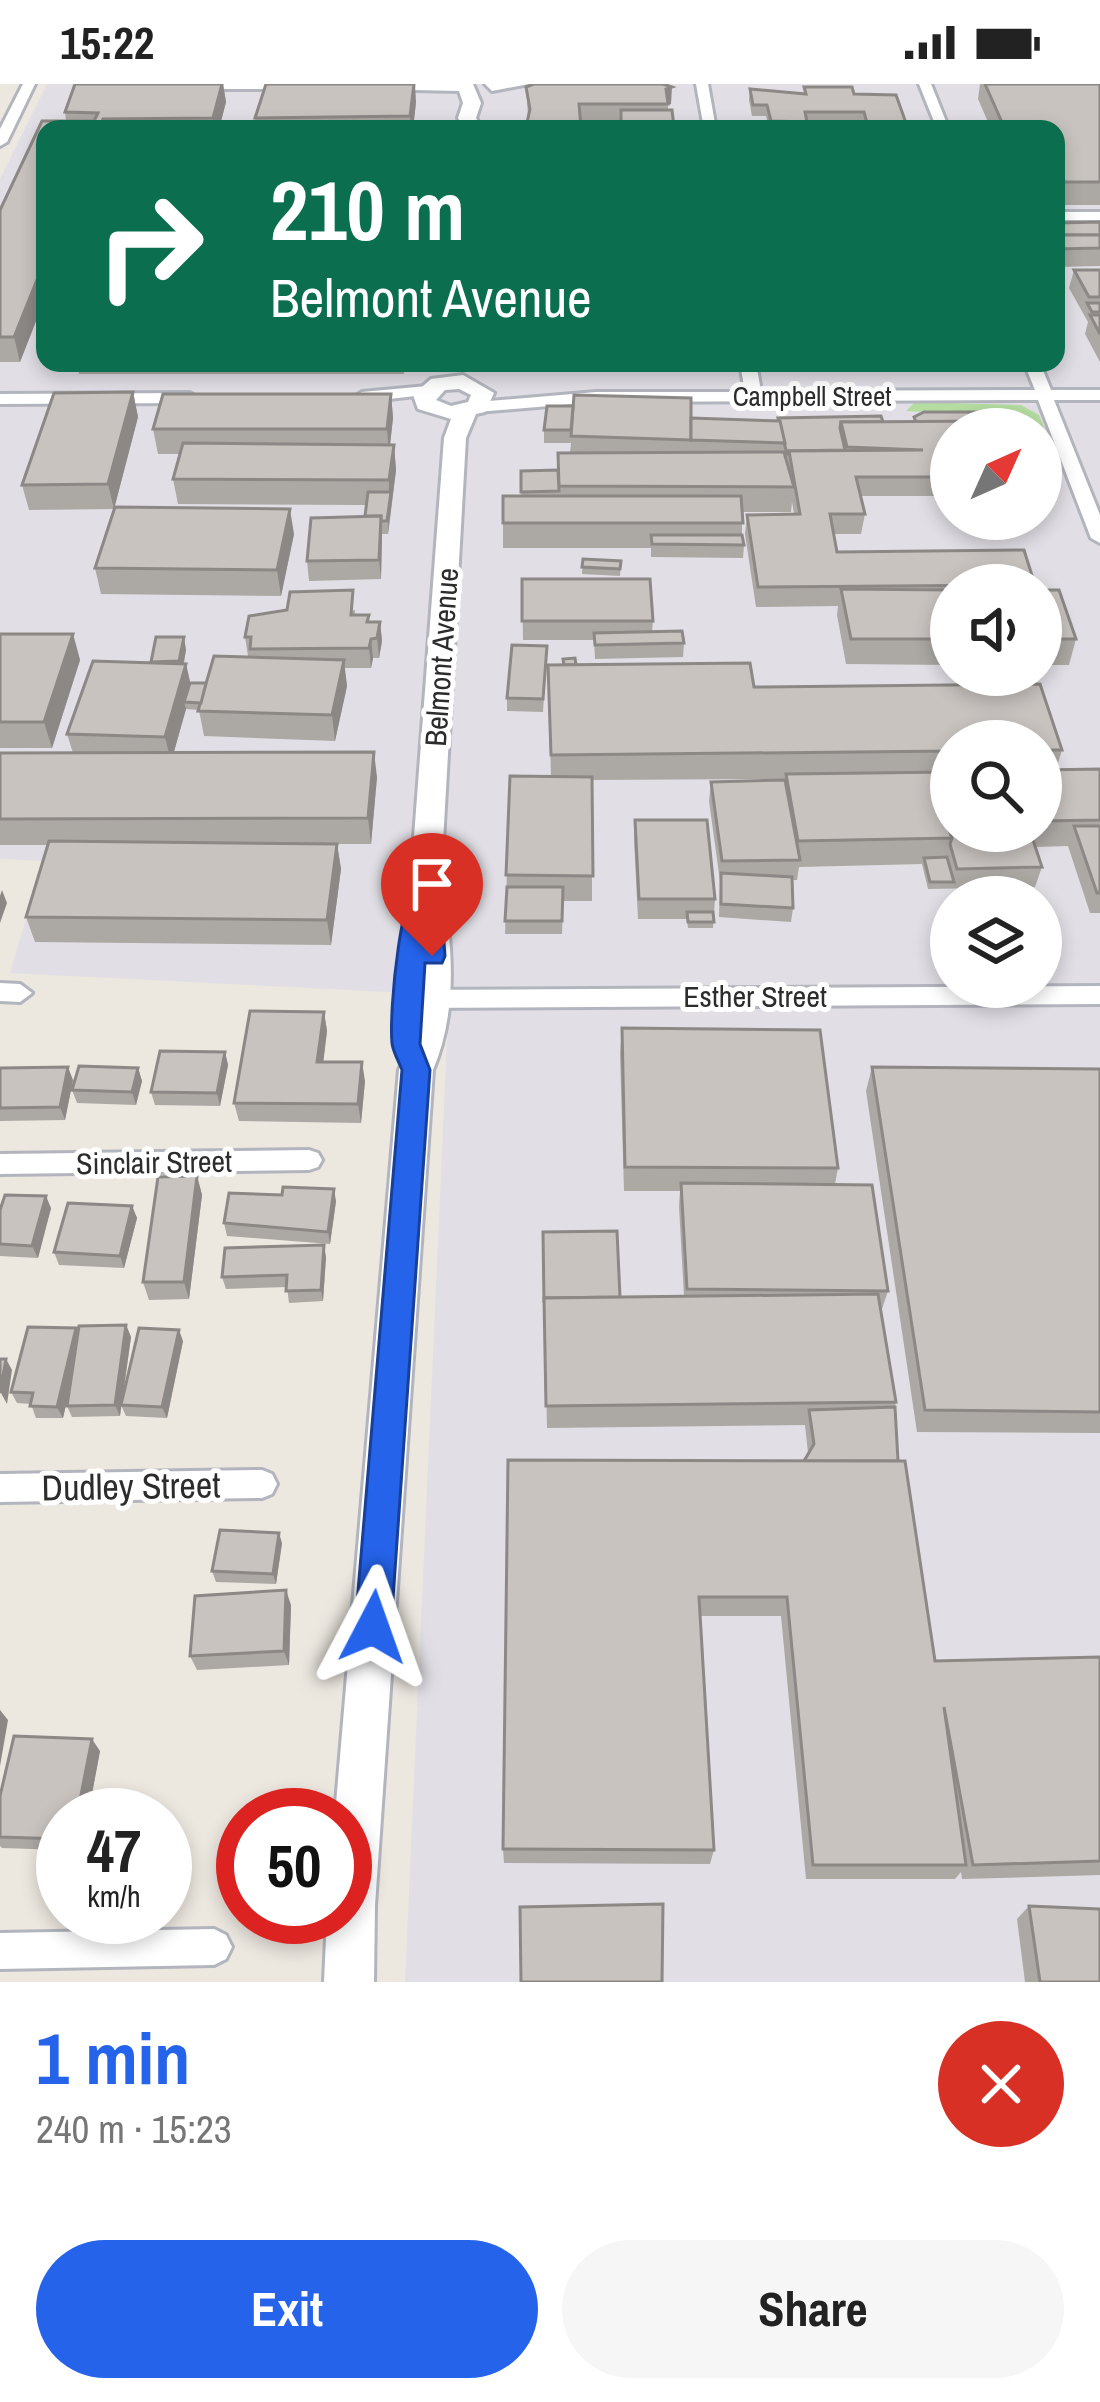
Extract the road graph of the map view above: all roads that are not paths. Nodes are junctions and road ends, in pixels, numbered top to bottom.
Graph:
1 (28, 84) edge
2 (171, 84) edge
3 (324, 84) edge
4 (370, 84) edge
5 (521, 84) edge
6 (702, 84) edge
7 (925, 84) edge
8 (462, 86) edge
9 (492, 86) edge
10 (469, 120) edge
11 (484, 120) edge
12 (708, 120) edge
13 (940, 120) edge
14 (0, 142) edge
15 (1065, 216) edge
16 (1100, 216) edge
17 (750, 372) edge
18 (1035, 372) edge
19 (455, 391) edge
20 (1043, 395) junction
21 (1100, 395) edge
22 (754, 396) junction
23 (213, 398) edge
24 (331, 398) edge
25 (0, 399) edge
26 (1100, 538) edge
27 (1100, 994) edge
28 (421, 998) junction
29 (309, 1160) dead end
30 (0, 1164) edge
31 (262, 1484) dead end
32 (0, 1488) edge
33 (214, 1948) dead end
34 (0, 1951) edge
35 (349, 1982) edge

1 - 14 street
2 - 3 main road
4 - 8 main road
5 - 9 main road
6 - 12 street
7 - 13 street
8 - 9 main road
8 - 10 main road
9 - 11 main road
15 - 16 street
17 - 22 street
18 - 20 street
19 - 22 street, Campbell Street
19 - 24 street, Campbell Street
19 - 28 main road, Belmont Avenue
20 - 21 street, Campbell Street
20 - 22 street, Campbell Street
20 - 26 street
23 - 25 street
27 - 28 street, Esther Street
28 - 35 main road, Belmont Avenue
29 - 30 street, Sinclair Street
31 - 32 street, Dudley Street
33 - 34 street

